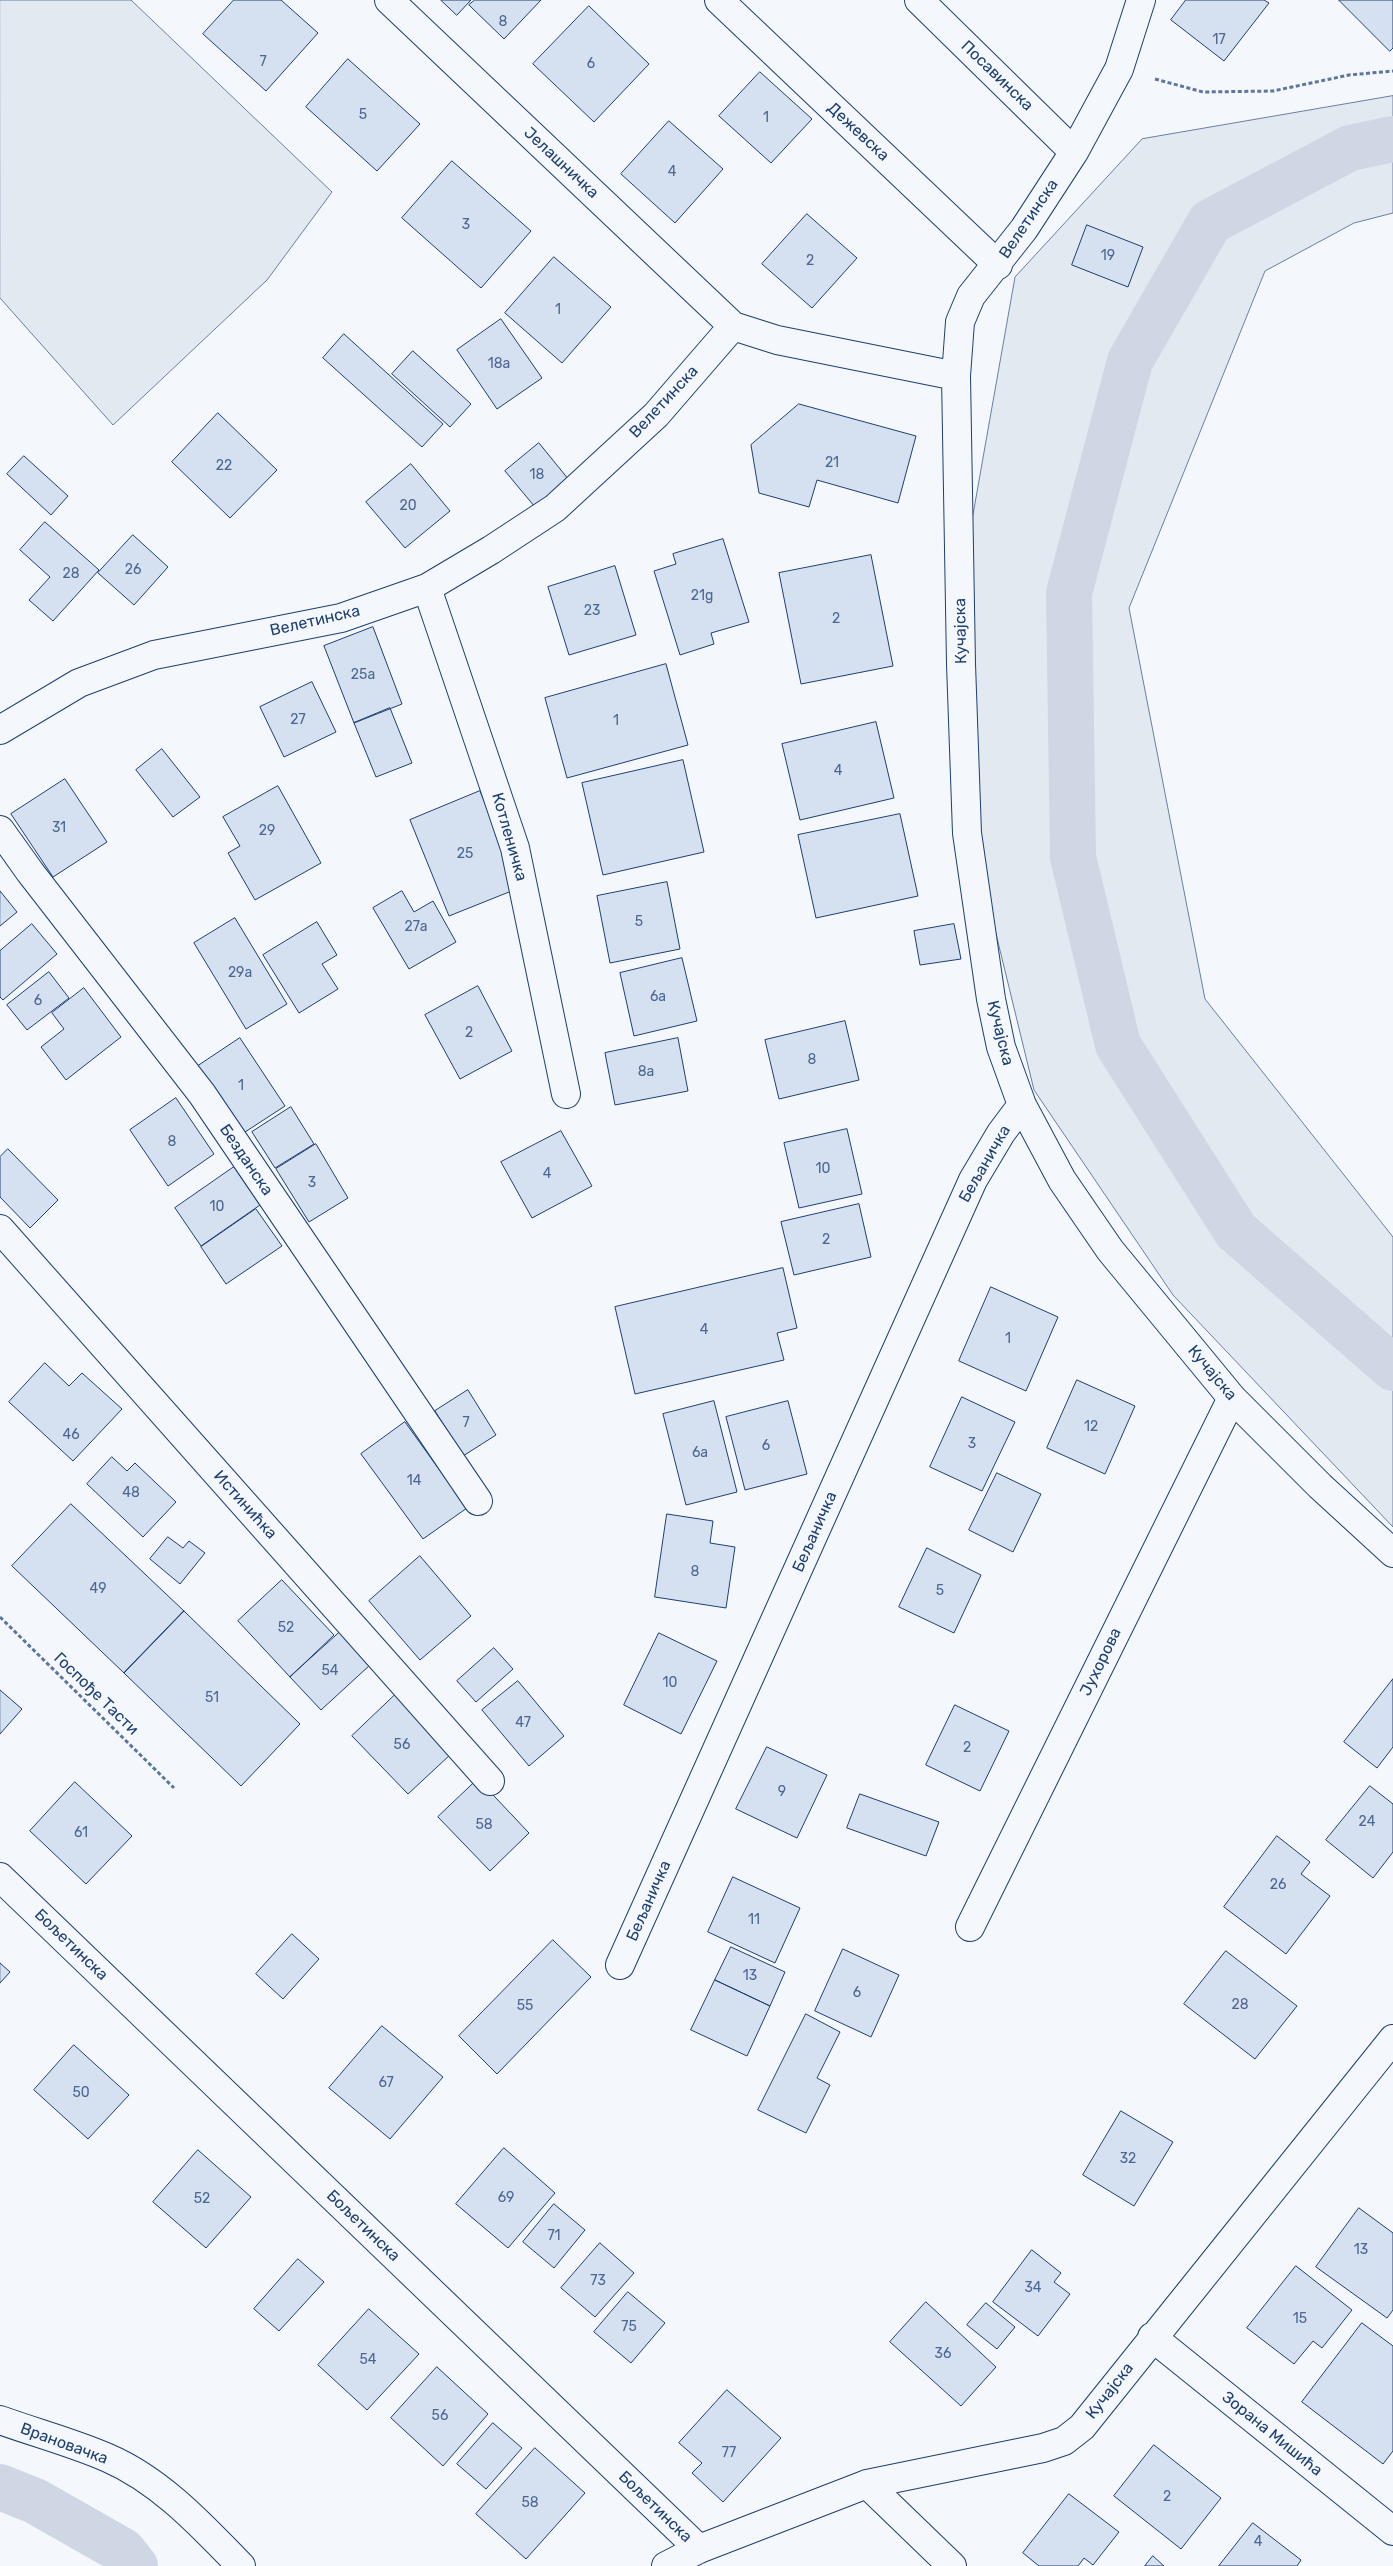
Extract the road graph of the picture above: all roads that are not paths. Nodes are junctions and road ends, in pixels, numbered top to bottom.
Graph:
1 (388, 0) edge
2 (719, 0) edge
3 (919, 0) edge
4 (1141, 0) edge
5 (1074, 152) junction
6 (998, 265) junction
7 (733, 326) junction
8 (956, 376) junction
9 (427, 588) junction
10 (0, 730) edge
11 (0, 830) edge
12 (566, 1094) dead end
13 (1022, 1105) junction
14 (0, 1229) edge
15 (1232, 1398) junction
16 (478, 1500) dead end
17 (1393, 1552) edge
18 (490, 1780) dead end
19 (0, 1877) edge
20 (970, 1927) dead end
21 (620, 1965) dead end
22 (1393, 2039) edge
23 (1152, 2337) junction
24 (0, 2420) edge
25 (866, 2484) junction
26 (1393, 2531) edge
27 (699, 2549) junction
28 (241, 2566) edge
29 (666, 2566) edge
30 (952, 2566) edge

1 - 7 street, Јелашничка
2 - 6 street, Дежевска
3 - 5 street, Посавинска
4 - 5 street, Велетинска
5 - 6 street, Велетинска
6 - 8 street, Велетинска
7 - 8 street
7 - 9 street, Велетинска
8 - 13 street, Кучајска
9 - 10 street, Велетинска
9 - 12 street, Котленичка
11 - 16 street, Безданска
13 - 15 street, Кучајска
13 - 21 street, Бељаничка
14 - 18 street, Истинићка
15 - 17 street, Кучајска
15 - 20 street, Јухорова
19 - 27 street, Бољетинска
22 - 23 street, Кучајска
23 - 25 street, Кучајска
23 - 26 street, Зорана Мишића
24 - 28 street, Врановачка
25 - 27 street, Кучајска
25 - 30 street
27 - 29 street, Бољетинска

